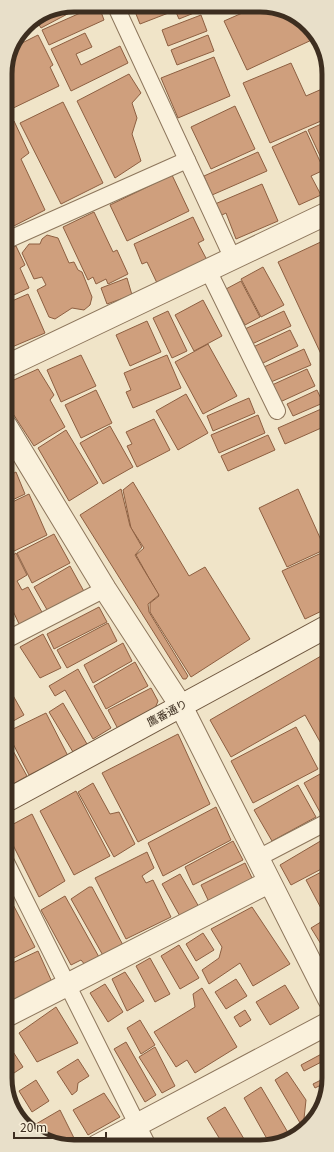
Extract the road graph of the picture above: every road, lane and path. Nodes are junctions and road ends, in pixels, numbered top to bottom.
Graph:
1 (118, 12) edge
2 (187, 160) junction
3 (322, 217) edge
4 (12, 238) edge
5 (233, 259) junction
6 (208, 270) junction
7 (12, 364) edge
8 (277, 411) dead end
9 (12, 436) edge
10 (105, 589) junction
11 (322, 629) edge
12 (12, 637) edge
13 (181, 706) junction
14 (12, 798) edge
15 (322, 825) edge
16 (258, 858) junction
17 (12, 874) edge
18 (269, 882) junction
19 (67, 984) junction
20 (322, 985) edge
21 (12, 1013) edge
22 (322, 1027) edge
23 (137, 1124) junction
24 (108, 1140) edge
25 (145, 1140) edge

1 - 2 lane
2 - 4 lane
2 - 5 lane
3 - 5 street
5 - 6 street
6 - 7 street
6 - 8 lane
9 - 10 street
10 - 12 lane
10 - 13 street
11 - 13 street, 鷹番通り
13 - 14 street, 鷹番通り
13 - 16 street
15 - 16 lane
16 - 18 street
17 - 19 lane
18 - 19 street
18 - 20 street
19 - 21 street
19 - 23 lane
22 - 23 street
23 - 24 street
23 - 25 lane

